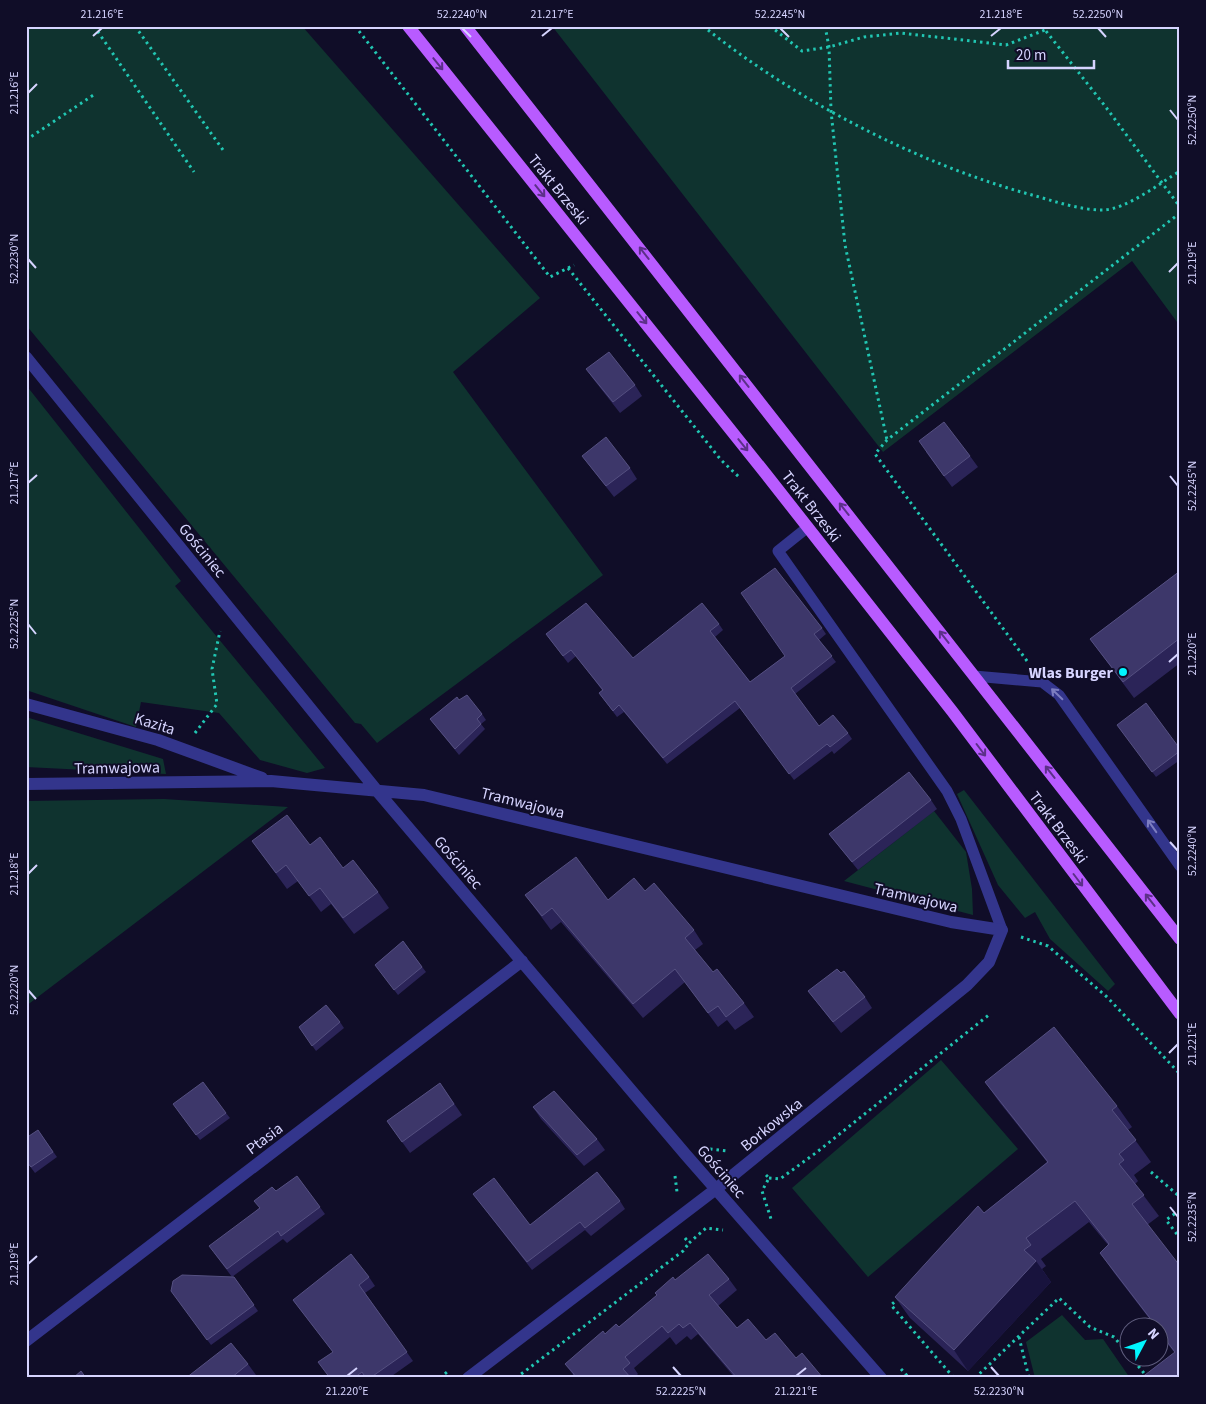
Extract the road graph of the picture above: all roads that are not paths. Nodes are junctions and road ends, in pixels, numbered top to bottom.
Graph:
1 (408, 26) edge
2 (465, 26) edge
3 (26, 356) edge
4 (808, 527) junction
5 (974, 676) junction
6 (26, 704) edge
7 (271, 781) junction
8 (26, 784) edge
9 (378, 792) junction
10 (1180, 866) edge
11 (1002, 930) junction
12 (1180, 939) edge
13 (522, 961) junction
14 (1180, 1014) edge
15 (716, 1189) junction
16 (26, 1340) edge
17 (468, 1378) edge
18 (881, 1378) edge

1 -> 4 main road, Trakt Brzeski
5 -> 2 main road, Trakt Brzeski
3 - 9 street, Gościniec
4 - 11 lane
4 -> 14 main road, Trakt Brzeski
10 -> 5 lane
12 -> 5 main road, Trakt Brzeski
6 - 7 street, Kazita
7 - 8 street, Tramwajowa
7 - 9 street, Tramwajowa
9 - 11 street, Tramwajowa
9 - 13 street, Gościniec
11 - 15 street, Borkowska
13 - 15 street, Gościniec
13 - 16 street, Ptasia
15 - 17 street, Borkowska
15 - 18 street, Gościniec

